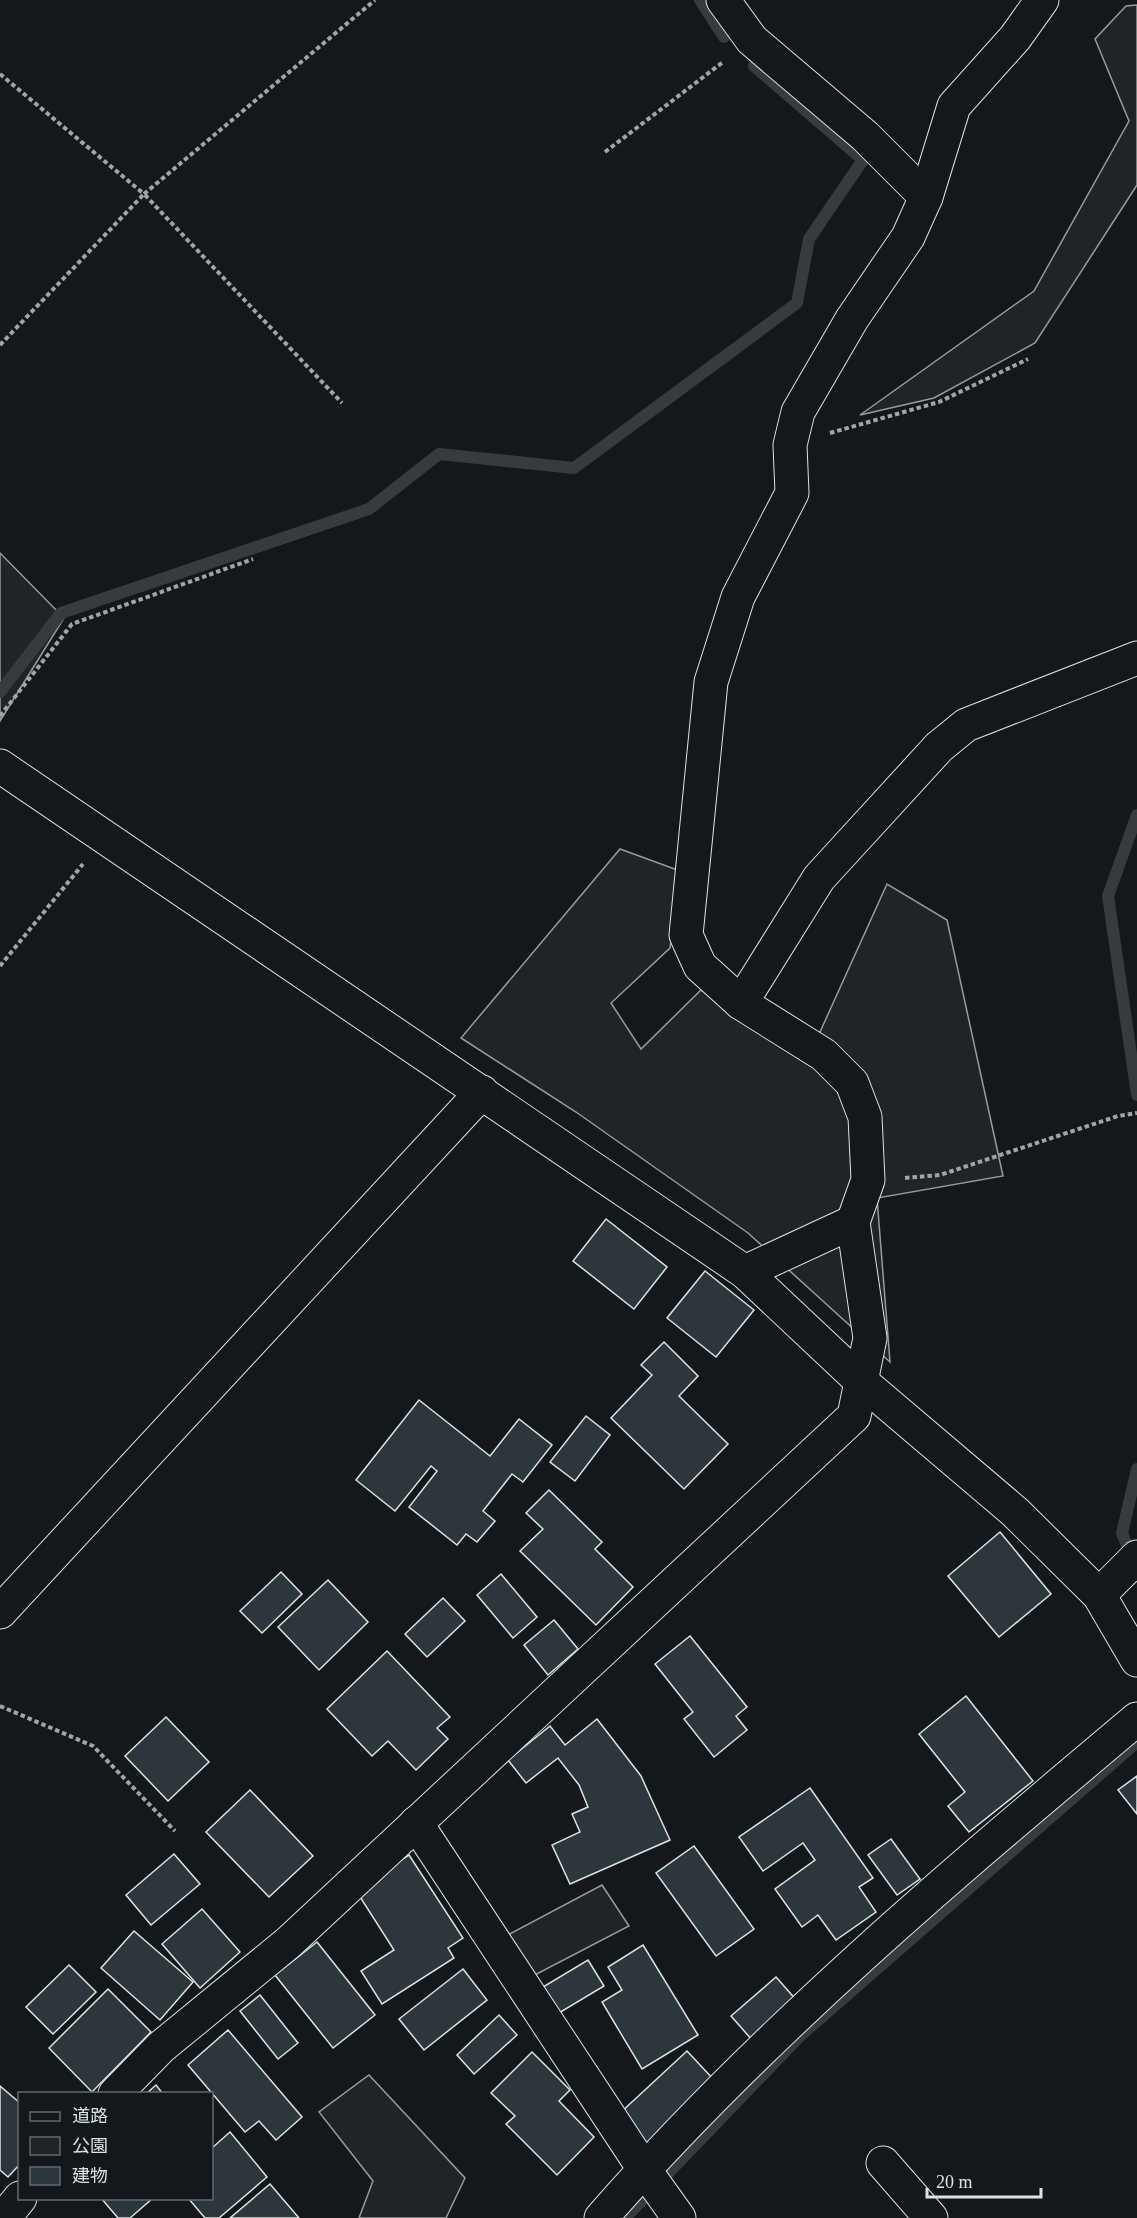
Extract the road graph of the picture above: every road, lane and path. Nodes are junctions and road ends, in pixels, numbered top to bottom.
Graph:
1 (375, 0) edge
2 (723, 0) edge
3 (1042, 0) edge
4 (752, 40) junction
5 (0, 74) edge
6 (604, 152) dead end
7 (144, 195) junction
8 (926, 197) junction
9 (0, 345) edge
10 (1028, 359) dead end
11 (342, 403) dead end
12 (790, 445) junction
13 (253, 559) dead end
14 (1137, 658) edge
15 (0, 716) edge
16 (0, 766) edge
17 (105, 838) junction
18 (0, 966) edge
19 (741, 1003) junction
20 (482, 1092) junction
21 (1137, 1113) edge
22 (868, 1180) junction
23 (853, 1222) junction
24 (745, 1272) junction
25 (862, 1382) junction
26 (1118, 1576) edge
27 (0, 1612) edge
28 (1137, 1660) edge
29 (0, 1706) edge
30 (1137, 1719) edge
31 (416, 1823) junction
32 (175, 1831) dead end
33 (117, 2092) edge
34 (883, 2163) dead end
35 (644, 2169) junction
36 (19, 2200) edge
37 (672, 2209) edge
38 (4, 2218) edge
39 (601, 2218) edge
40 (931, 2218) edge

1 - 7 path
2 - 4 street
3 - 8 street
4 - 6 path
4 - 8 street
5 - 7 path
7 - 9 path
7 - 11 path
8 - 12 street
10 - 12 path
12 - 19 street
13 - 15 path
14 - 19 street
16 - 17 street
17 - 18 path
17 - 20 street
19 - 22 street
20 - 24 street
20 - 27 street
21 - 22 path
22 - 23 street
23 - 24 street
23 - 25 street
24 - 25 street
25 - 26 street
25 - 31 street
26 - 28 street
29 - 32 path
30 - 35 street
31 - 33 street
31 - 35 street
34 - 40 street
35 - 37 street
35 - 39 street
36 - 38 street

